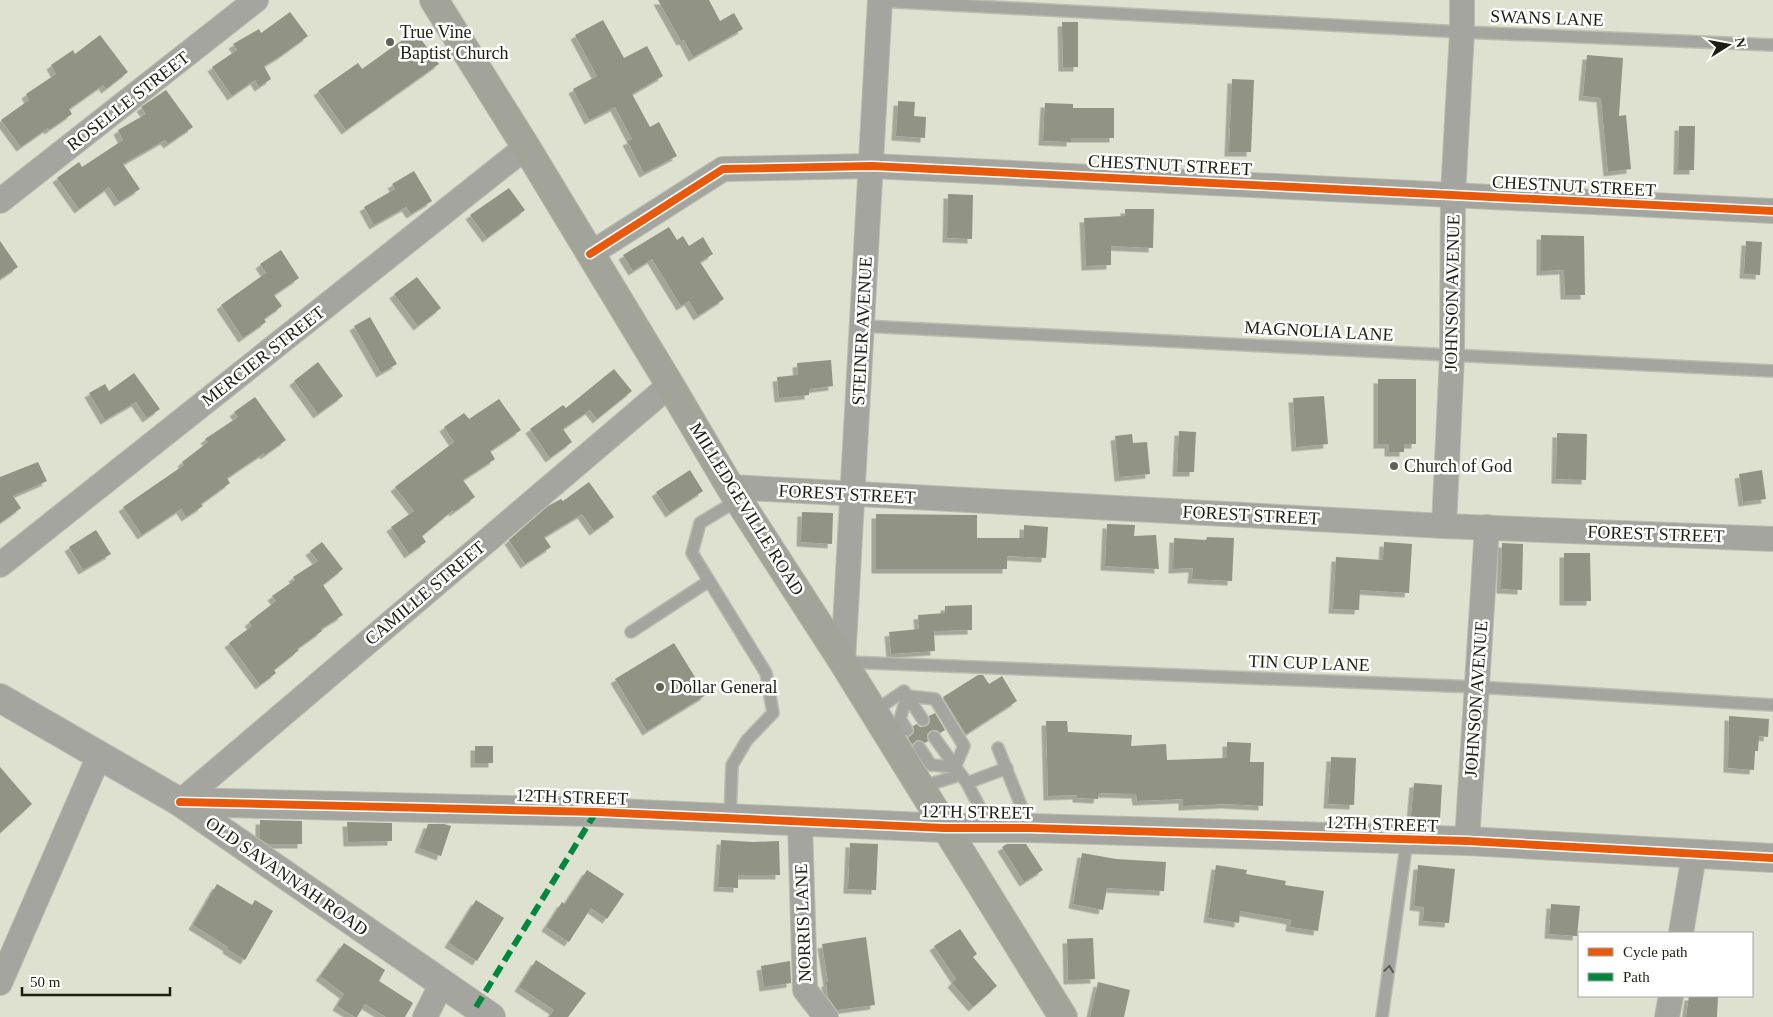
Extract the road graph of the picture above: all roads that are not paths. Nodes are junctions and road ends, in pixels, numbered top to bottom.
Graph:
1 (256, 0) edge
2 (434, 0) edge
3 (877, 0) edge
4 (1462, 0) edge
5 (1462, 32) junction
6 (1773, 45) edge
7 (526, 147) junction
8 (872, 166) junction
9 (1453, 194) junction
10 (0, 201) edge
11 (1773, 211) edge
12 (590, 254) junction
13 (862, 326) junction
14 (1452, 355) junction
15 (1773, 371) edge
16 (670, 384) junction
17 (734, 494) junction
18 (852, 495) junction
19 (1444, 526) junction
20 (1487, 527) junction
21 (1773, 539) edge
22 (0, 565) edge
23 (709, 581) junction
24 (631, 632) dead end
25 (843, 662) junction
26 (1476, 687) junction
27 (907, 696) junction
28 (0, 698) edge
29 (1773, 705) edge
30 (874, 712) junction
31 (923, 720) dead end
32 (907, 730) dead end
33 (934, 737) dead end
34 (918, 747) dead end
35 (998, 748) dead end
36 (100, 756) junction
37 (1007, 768) junction
38 (960, 775) junction
39 (920, 787) junction
40 (180, 802) junction
41 (730, 819) junction
42 (800, 822) junction
43 (944, 828) junction
44 (991, 828) junction
45 (1030, 828) junction
46 (1407, 840) junction
47 (1467, 841) junction
48 (1694, 854) junction
49 (1773, 858) edge
50 (1681, 932) edge
51 (0, 983) edge
52 (442, 983) junction
53 (1671, 997) edge
54 (426, 1017) edge
55 (491, 1017) edge
56 (826, 1017) edge
57 (1063, 1017) edge
58 (1382, 1017) edge
59 (1667, 1017) edge

1 - 10 street, ROSELLE STREET
2 - 7 main road, MILLEDGEVILLE ROAD
3 - 5 lane, SWANS LANE
3 - 8 street, STEINER AVENUE
4 - 5 street, JOHNSON AVENUE
5 - 6 lane, SWANS LANE
5 - 9 street, JOHNSON AVENUE
7 - 12 main road, MILLEDGEVILLE ROAD
7 - 22 street, MERCIER STREET
8 - 9 street, CHESTNUT STREET
8 - 12 street, CHESTNUT STREET
8 - 13 street, STEINER AVENUE
9 - 11 street, CHESTNUT STREET
9 - 14 street, JOHNSON AVENUE
12 - 16 main road, MILLEDGEVILLE ROAD
13 - 14 lane, MAGNOLIA LANE
13 - 18 street, STEINER AVENUE
14 - 15 lane, MAGNOLIA LANE
14 - 19 street, JOHNSON AVENUE
16 - 17 main road, MILLEDGEVILLE ROAD
16 - 40 street, CAMILLE STREET
17 - 18 street, FOREST STREET
17 - 23 lane
17 - 25 main road, MILLEDGEVILLE ROAD
18 - 19 street, FOREST STREET
18 - 25 street, STEINER AVENUE
19 - 20 street, FOREST STREET
20 - 21 street, FOREST STREET
20 - 26 street, JOHNSON AVENUE
23 - 24 lane
23 - 41 lane
25 - 26 lane, TIN CUP LANE
25 - 30 main road, MILLEDGEVILLE ROAD
26 - 29 lane, TIN CUP LANE
26 - 47 street, JOHNSON AVENUE
27 - 30 lane
27 - 31 lane
27 - 32 lane
27 - 38 lane
28 - 36 street, OLD SAVANNAH ROAD
30 - 39 main road, MILLEDGEVILLE ROAD
33 - 38 lane
34 - 38 lane
35 - 37 lane
36 - 40 street, OLD SAVANNAH ROAD
36 - 51 street
37 - 38 lane
37 - 45 lane
38 - 39 lane
38 - 44 lane
39 - 43 main road, MILLEDGEVILLE ROAD
40 - 41 street, 12TH STREET
40 - 52 street, OLD SAVANNAH ROAD
41 - 42 street, 12TH STREET
42 - 43 street, 12TH STREET
42 - 56 street, NORRIS LANE
43 - 44 street, 12TH STREET
43 - 57 main road, MILLEDGEVILLE ROAD
44 - 45 street, 12TH STREET
45 - 46 street, 12TH STREET
46 - 47 street, 12TH STREET
58 -> 46 lane
47 - 48 street, 12TH STREET
48 - 49 street, 12TH STREET
48 - 50 street
52 - 54 street
52 - 55 street, OLD SAVANNAH ROAD
53 - 59 street

